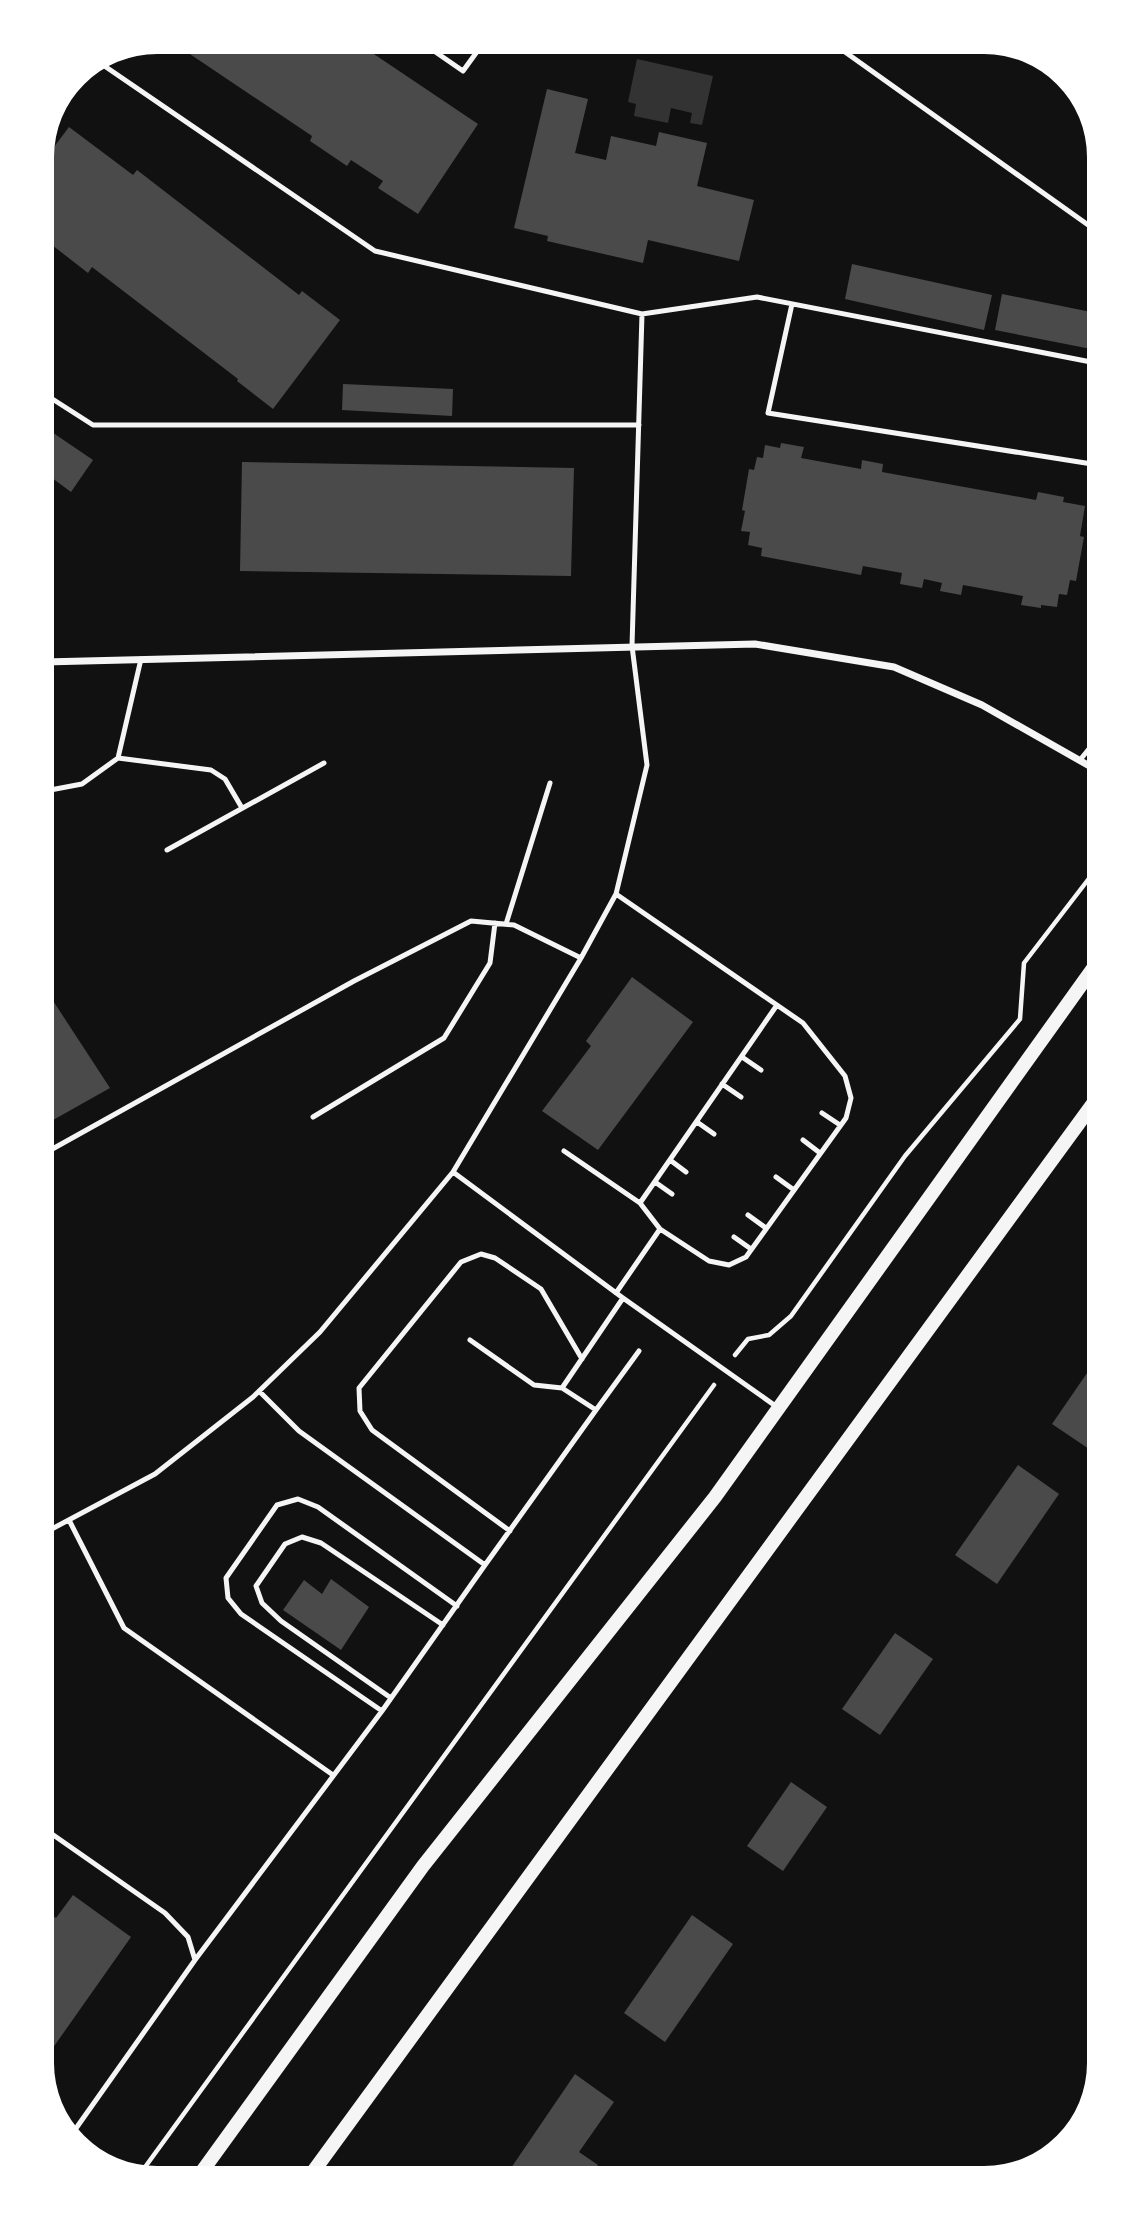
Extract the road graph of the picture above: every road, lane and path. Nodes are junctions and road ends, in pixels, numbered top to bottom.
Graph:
1 (438, 54) edge
2 (475, 54) edge
3 (848, 54) edge
4 (107, 68) edge
5 (1087, 224) edge
6 (792, 304) junction
7 (642, 314) junction
8 (1087, 361) edge
9 (54, 400) edge
10 (639, 425) junction
11 (1087, 463) edge
12 (632, 646) junction
13 (141, 659) junction
14 (54, 662) edge
15 (1087, 751) edge
16 (118, 758) junction
17 (1080, 760) junction
18 (324, 763) dead end
19 (1087, 764) edge
20 (550, 783) dead end
21 (54, 789) edge
22 (242, 808) junction
23 (167, 850) dead end
24 (1087, 881) edge
25 (616, 894) junction
26 (495, 923) junction
27 (506, 924) junction
28 (581, 958) junction
29 (1087, 977) edge
30 (777, 1006) junction
31 (742, 1057) junction
32 (761, 1070) dead end
33 (722, 1084) junction
34 (741, 1097) dead end
35 (1087, 1112) edge
36 (822, 1113) dead end
37 (313, 1117) dead end
38 (697, 1122) junction
39 (840, 1125) junction
40 (714, 1135) dead end
41 (803, 1140) dead end
42 (54, 1148) edge
43 (564, 1152) dead end
44 (820, 1153) junction
45 (670, 1160) junction
46 (453, 1172) junction
47 (687, 1172) dead end
48 (776, 1177) dead end
49 (655, 1182) junction
50 (794, 1190) junction
51 (672, 1194) dead end
52 (640, 1203) junction
53 (748, 1215) dead end
54 (766, 1228) junction
55 (660, 1229) junction
56 (734, 1237) dead end
57 (751, 1250) junction
58 (616, 1293) junction
59 (622, 1297) junction
60 (470, 1340) dead end
61 (639, 1351) dead end
62 (582, 1359) junction
63 (725, 1370) junction
64 (562, 1388) junction
65 (259, 1391) junction
66 (779, 1408) junction
67 (596, 1410) junction
68 (69, 1520) junction
69 (54, 1528) edge
70 (510, 1531) junction
71 (485, 1565) junction
72 (457, 1606) junction
73 (443, 1625) junction
74 (391, 1698) junction
75 (382, 1711) junction
76 (334, 1775) junction
77 (54, 1835) edge
78 (195, 1960) junction
79 (77, 2127) edge
80 (145, 2165) edge
81 (206, 2166) edge
82 (317, 2166) edge

1 - 2 lane
3 - 5 lane
4 - 7 lane
6 - 7 lane
6 - 8 lane
6 - 11 lane
7 - 10 lane
9 - 10 lane
10 - 12 lane
12 - 13 street
12 - 17 street
12 - 25 lane
13 - 14 street
13 - 16 lane
15 - 17 lane
16 - 21 lane
16 - 22 lane
17 - 19 street
18 - 22 lane
20 - 27 lane
22 - 23 lane
24 - 63 path
25 - 28 lane
25 - 30 lane
26 - 27 lane
26 - 37 lane
26 - 42 lane
27 - 28 lane
28 - 46 lane
29 - 66 main road
30 - 31 lane
30 - 39 lane
31 - 32 lane
31 - 33 lane
33 - 34 lane
33 - 38 lane
35 - 82 main road
36 - 39 lane
38 - 40 lane
38 - 45 lane
39 - 44 lane
41 - 44 lane
43 - 52 lane
44 - 50 lane
45 - 47 lane
45 - 49 lane
46 - 58 lane
46 - 65 lane
48 - 50 lane
49 - 51 lane
49 - 52 lane
50 - 54 lane
52 - 55 lane
53 - 54 lane
54 - 57 lane
55 - 57 lane
55 - 58 lane
56 - 57 lane
58 - 59 lane
59 - 62 lane
59 - 63 lane
60 - 64 lane
61 - 67 lane
62 - 64 lane
62 - 70 lane
63 - 66 lane
63 - 80 path
64 - 67 lane
65 - 68 lane
65 - 71 lane
66 - 81 main road
67 - 70 lane
68 - 69 lane
68 - 76 lane
70 - 71 lane
71 - 72 lane
72 - 73 lane
72 - 75 lane
73 - 74 lane
73 - 74 lane
74 - 75 lane
75 - 76 lane
76 - 78 lane
77 - 78 lane
78 - 79 lane

